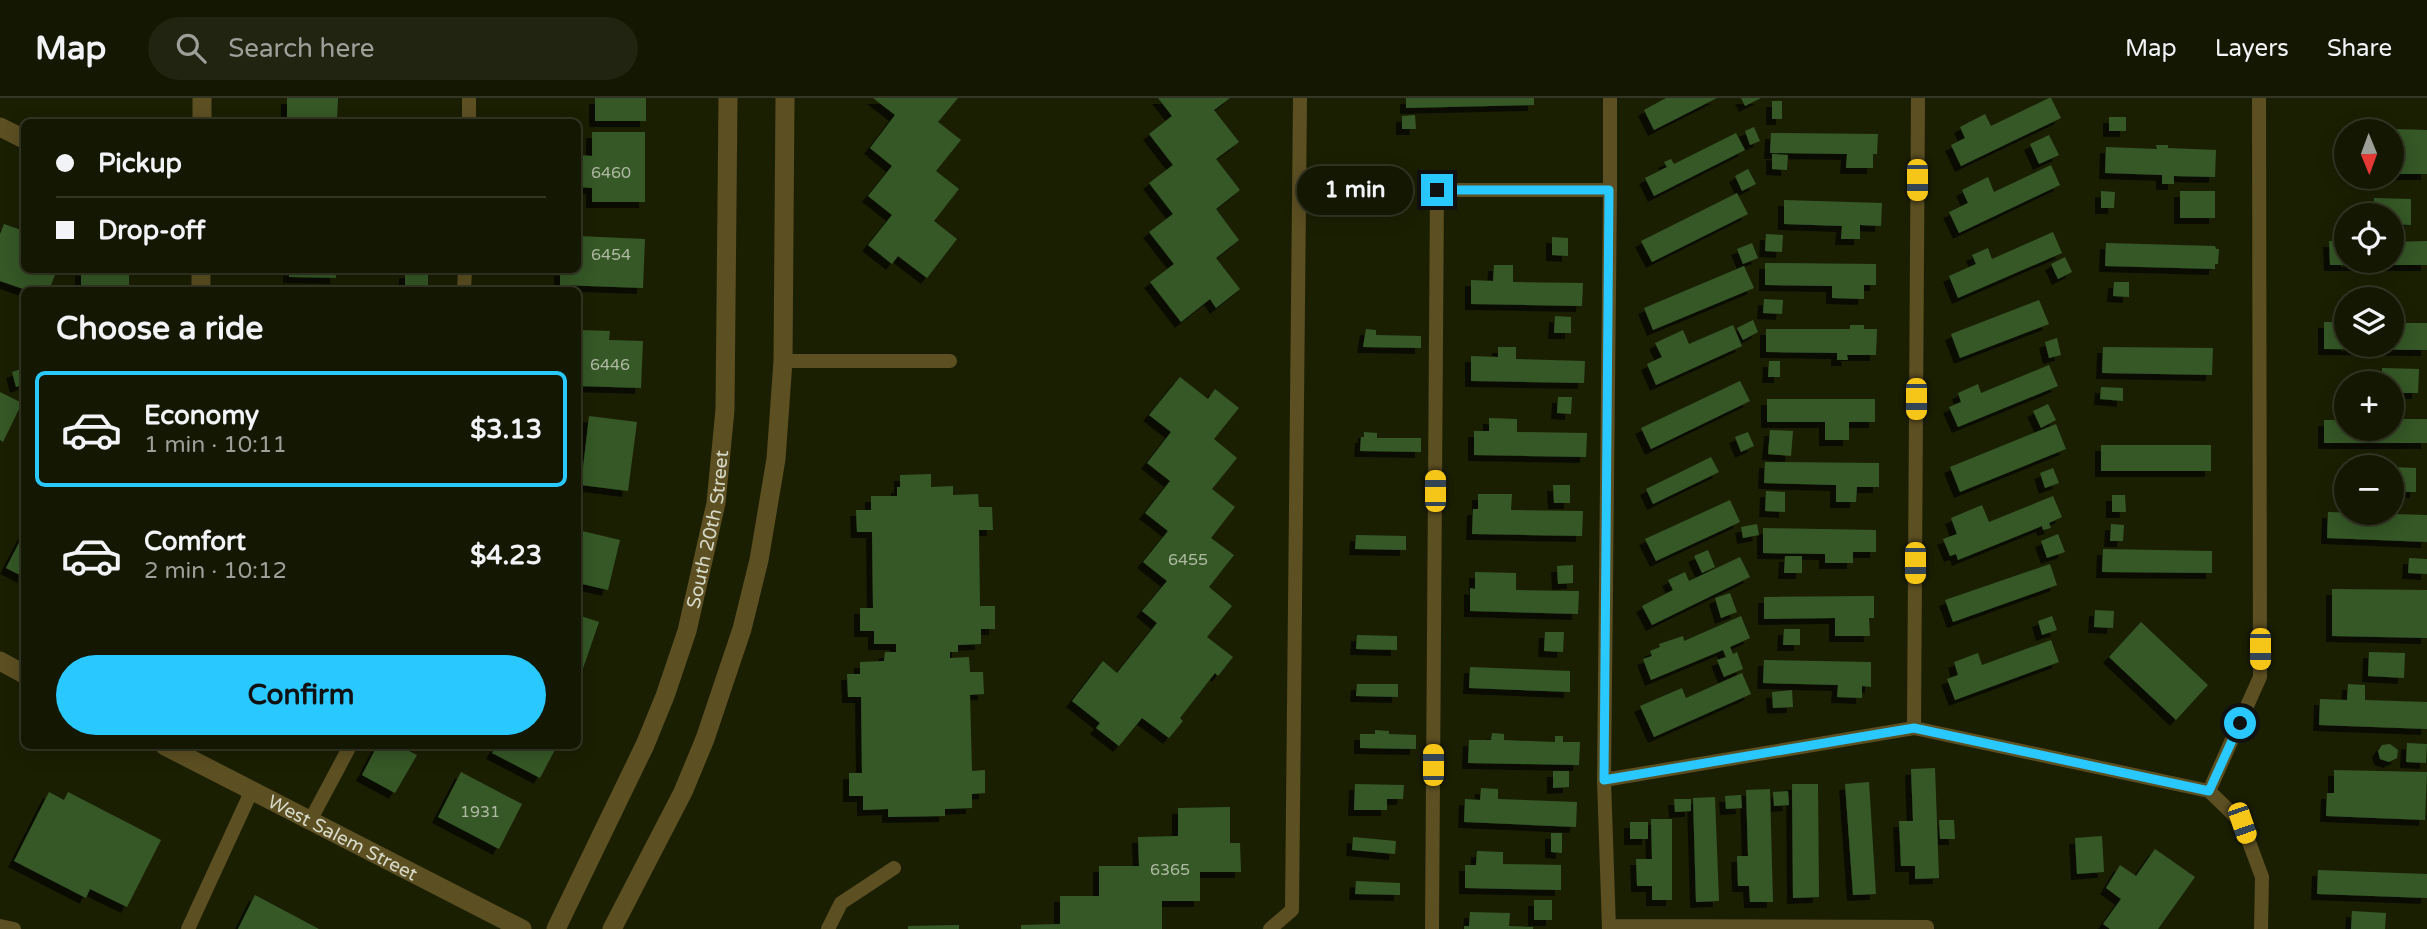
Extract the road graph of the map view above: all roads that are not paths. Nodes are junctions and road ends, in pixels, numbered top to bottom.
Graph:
1 (202, 98) edge
2 (469, 98) edge
3 (728, 98) edge
4 (785, 98) edge
5 (1300, 98) edge
6 (1610, 98) edge
7 (1917, 98) edge
8 (2259, 98) edge
9 (202, 119) edge
10 (469, 119) edge
11 (0, 127) edge
12 (21, 138) edge
13 (1609, 190) junction
14 (783, 361) junction
15 (950, 361) dead end
16 (0, 661) edge
17 (21, 672) edge
18 (1914, 728) junction
19 (171, 749) edge
20 (348, 749) edge
21 (1604, 780) junction
22 (252, 790) junction
23 (2209, 791) junction
24 (310, 821) junction
25 (894, 868) dead end
26 (0, 926) edge
27 (1609, 927) edge
28 (1801, 927) edge
29 (14, 929) edge
30 (188, 929) edge
31 (522, 929) edge
32 (556, 929) edge
33 (612, 929) edge
34 (828, 929) edge
35 (1270, 929) edge
36 (1432, 929) edge
37 (1927, 929) edge
38 (2261, 929) edge

1 - 9 street
2 - 10 lane
3 - 32 street, South 20th Street
4 - 14 street
5 - 35 lane
6 - 13 lane
7 - 18 lane
8 - 23 lane
11 - 12 street
13 - 21 lane
13 - 36 lane
14 - 15 lane
14 - 33 street
16 - 17 street
18 - 21 lane
18 - 23 lane
19 - 22 street, West Salem Street
20 - 24 lane
21 - 27 lane
22 - 24 street, West Salem Street
22 - 30 lane
23 - 38 lane
24 - 31 street, West Salem Street
25 - 34 lane
26 - 29 lane
27 - 28 lane
28 - 37 lane

